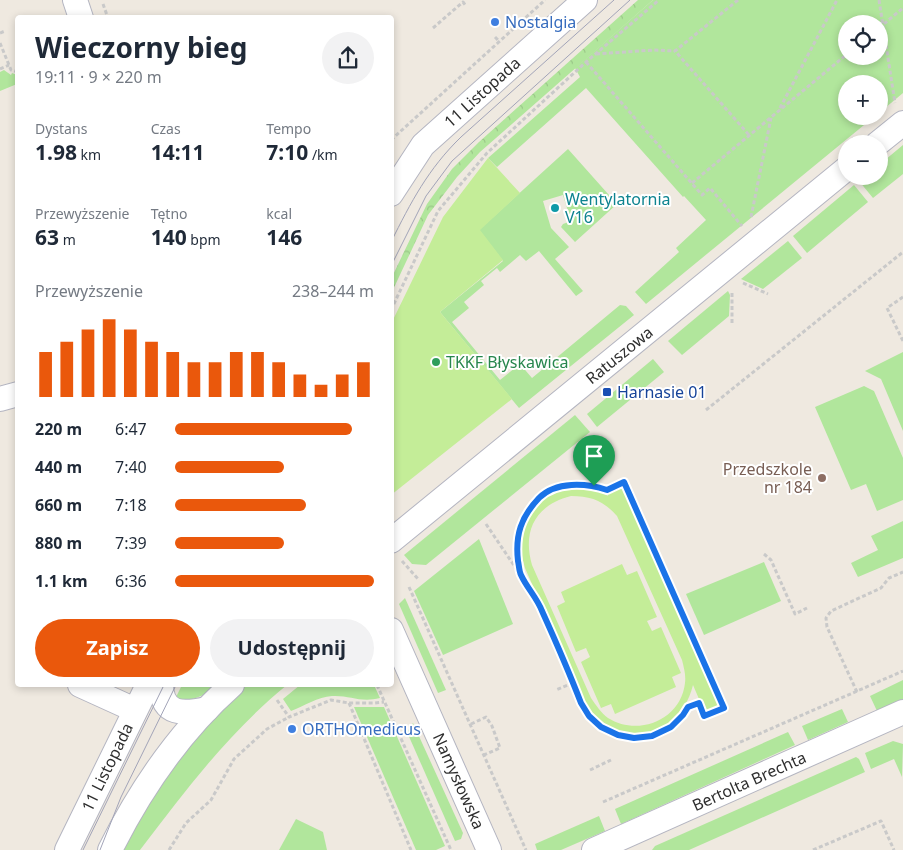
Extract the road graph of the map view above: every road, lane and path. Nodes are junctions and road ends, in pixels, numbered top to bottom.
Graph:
1 (75, 0) edge
2 (101, 0) edge
3 (545, 0) edge
4 (585, 0) edge
5 (659, 0) edge
6 (738, 0) edge
7 (837, 0) edge
8 (878, 0) edge
9 (464, 1) edge
10 (466, 6) dead end
11 (903, 8) edge
12 (80, 15) edge
13 (107, 15) edge
14 (880, 15) edge
15 (888, 20) edge
16 (433, 28) dead end
17 (5, 32) dead end
18 (0, 33) edge
19 (495, 37) dead end
20 (499, 41) junction
21 (0, 43) edge
22 (675, 51) junction
23 (595, 54) junction
24 (888, 56) edge
25 (586, 62) junction
26 (838, 62) edge
27 (9, 65) junction
28 (0, 69) edge
29 (15, 71) edge
30 (780, 109) junction
31 (899, 113) edge
32 (771, 117) junction
33 (750, 135) junction
34 (883, 135) edge
35 (394, 137) edge
36 (838, 176) edge
37 (692, 183) junction
38 (394, 189) edge
39 (750, 223) dead end
40 (744, 228) dead end
41 (903, 252) edge
42 (740, 282) dead end
43 (732, 289) dead end
44 (768, 294) dead end
45 (903, 297) edge
46 (394, 304) edge
47 (732, 323) dead end
48 (903, 341) edge
49 (15, 395) edge
50 (0, 399) edge
51 (706, 410) dead end
52 (486, 524) dead end
53 (396, 550) edge
54 (764, 554) dead end
55 (903, 572) edge
56 (520, 574) junction
57 (418, 579) dead end
58 (409, 587) dead end
59 (808, 608) dead end
60 (394, 637) edge
61 (903, 671) edge
62 (574, 683) junction
63 (84, 687) edge
64 (147, 687) edge
65 (162, 687) edge
66 (230, 687) edge
67 (378, 687) edge
68 (556, 690) dead end
69 (857, 692) junction
70 (277, 700) dead end
71 (384, 702) junction
72 (349, 703) junction
73 (207, 709) junction
74 (135, 710) junction
75 (903, 712) edge
76 (289, 717) junction
77 (471, 724) junction
78 (484, 755) junction
79 (611, 760) dead end
80 (590, 770) dead end
81 (603, 802) dead end
82 (67, 850) edge
83 (110, 850) edge
84 (169, 850) edge
85 (411, 850) edge
86 (451, 850) edge
87 (489, 850) edge
88 (526, 850) edge
89 (594, 850) edge
90 (813, 850) edge
91 (894, 850) edge

1 - 12 street
2 - 13 path
3 - 20 path
4 - 38 street, 11 Listopada
5 - 23 path
6 - 22 path
7 - 30 path
8 - 14 path
9 - 10 path
9 - 16 path
11 - 15 path
17 - 18 path
19 - 20 path
20 - 35 path
21 - 27 path
22 - 23 path
22 - 33 path
23 - 25 path
24 - 31 path
25 - 37 path
25 - 46 path
26 - 30 path
27 - 28 path
27 - 29 path
30 - 32 path
31 - 34 street
32 - 33 path
32 - 39 path
33 - 37 path
36 - 53 street, Ratuszowa
37 - 40 path
41 - 51 path
42 - 44 path
43 - 47 path
45 - 48 path
49 - 50 street
52 - 56 path
53 - 57 path
54 - 59 path
55 - 69 path
56 - 62 path
56 - 62 path
58 - 77 path
60 - 87 street, Namysłowska
61 - 69 path
62 - 68 path
63 - 74 street
64 - 74 street, 11 Listopada
65 - 73 street
66 - 73 street
67 - 71 path
69 - 81 path
70 - 76 path
71 - 72 path
71 - 86 path
72 - 76 path
72 - 85 path
73 - 83 street
74 - 82 street, 11 Listopada
75 - 89 street, Bertolta Brechta
76 - 84 path
77 - 78 path
77 - 78 path
78 - 88 path
79 - 80 path
90 - 91 path

